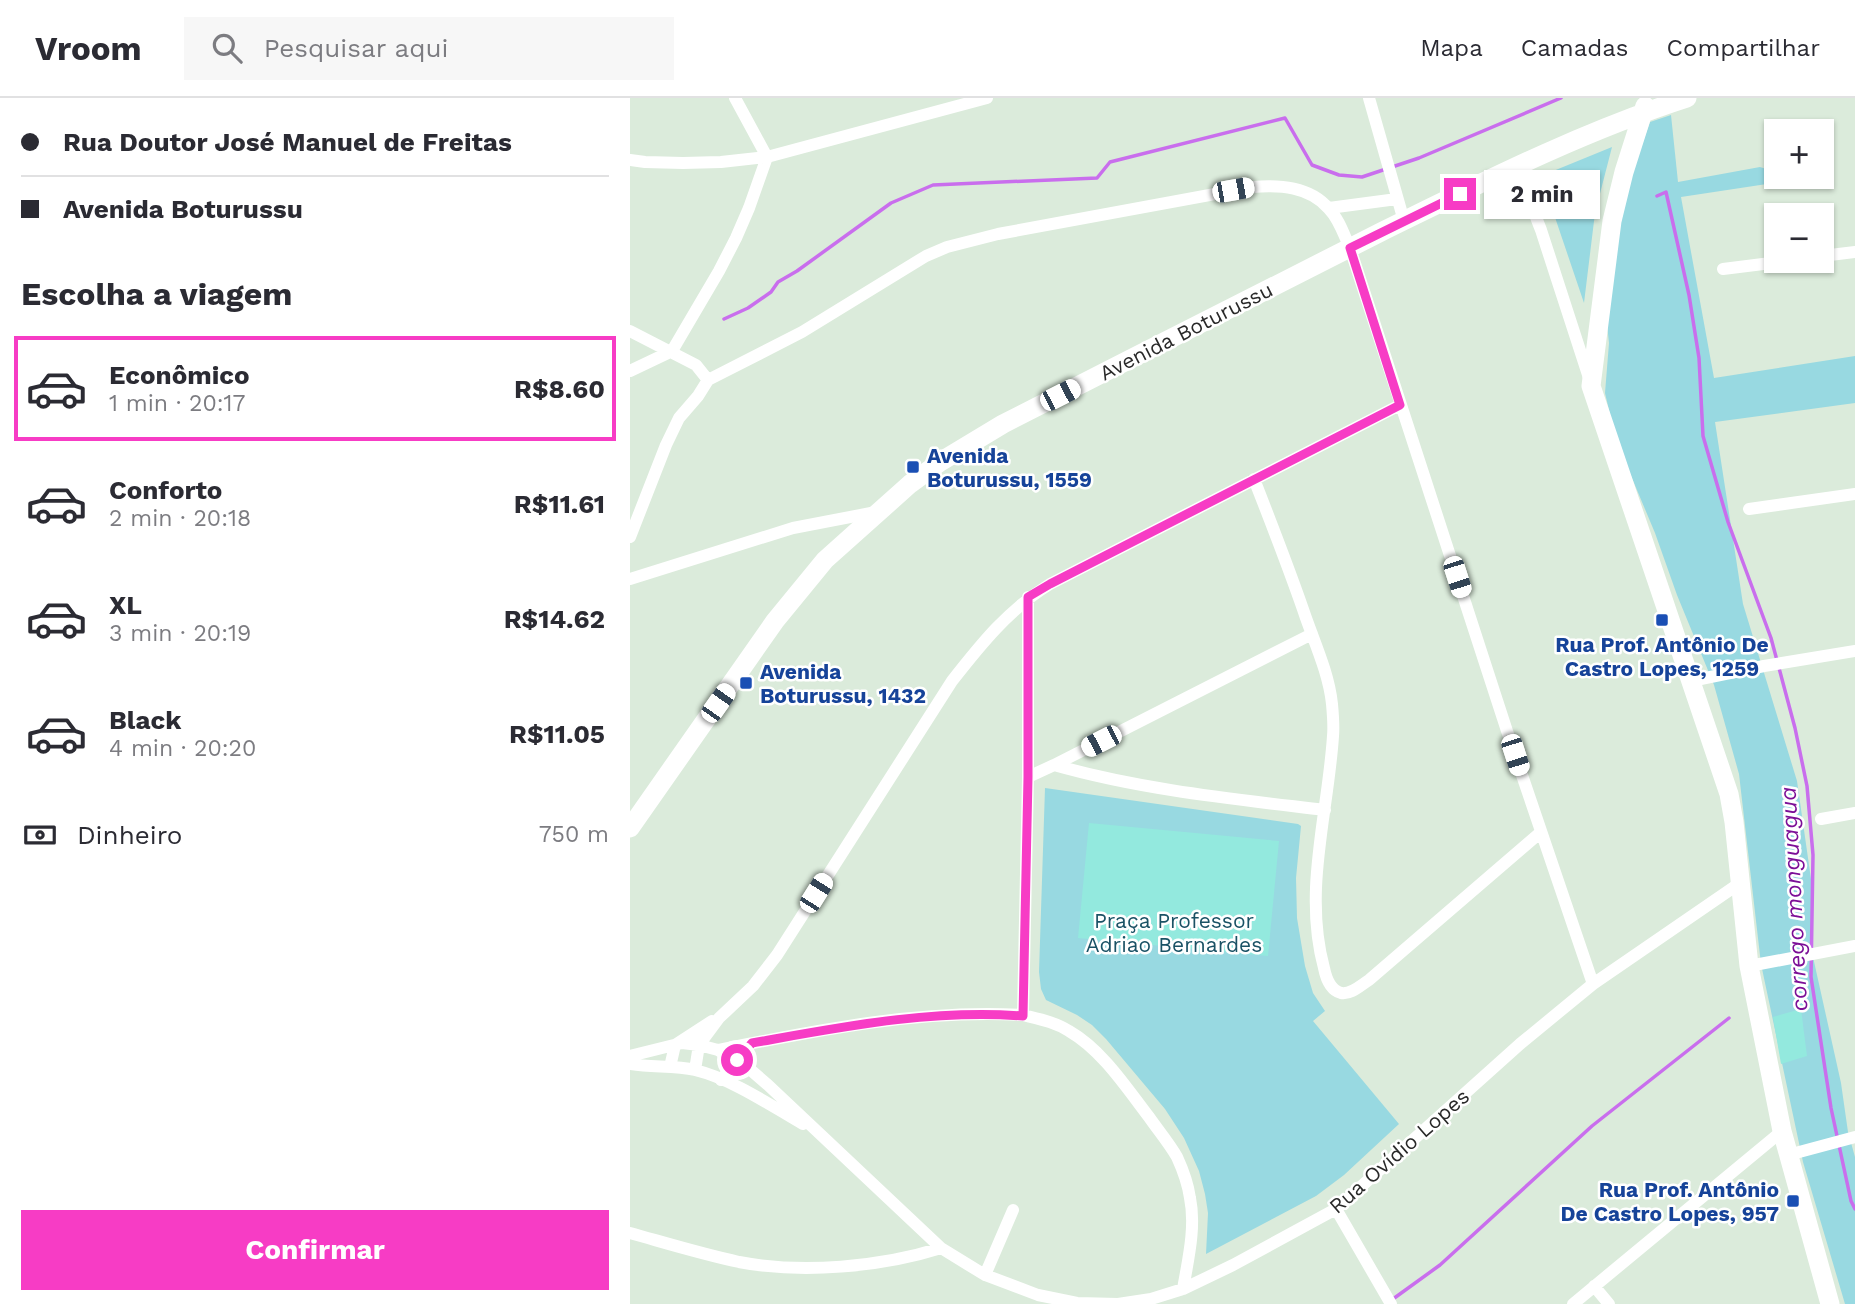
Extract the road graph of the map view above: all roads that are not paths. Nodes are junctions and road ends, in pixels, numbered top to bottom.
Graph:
1 (735, 98) edge
2 (987, 98) edge
3 (1369, 98) edge
4 (1687, 98) edge
5 (1645, 105) edge
6 (767, 157) junction
7 (630, 160) edge
8 (1516, 166) junction
9 (1396, 195) junction
10 (1329, 208) junction
11 (1404, 221) junction
12 (1350, 248) junction
13 (1855, 252) edge
14 (1834, 255) edge
15 (1764, 264) edge
16 (1723, 269) dead end
17 (630, 331) edge
18 (672, 351) junction
19 (630, 371) edge
20 (708, 380) junction
21 (1591, 386) junction
22 (1400, 405) junction
23 (1254, 479) junction
24 (1855, 494) edge
25 (1749, 509) dead end
26 (879, 511) junction
27 (630, 537) edge
28 (630, 579) edge
29 (1028, 597) junction
30 (1312, 634) junction
31 (1855, 651) edge
32 (1691, 681) junction
33 (1054, 765) junction
34 (1028, 777) junction
35 (1325, 810) junction
36 (1855, 813) edge
37 (1821, 819) dead end
38 (630, 828) edge
39 (1541, 832) junction
40 (1740, 883) junction
41 (1855, 946) edge
42 (1749, 965) junction
43 (1593, 984) junction
44 (1023, 1016) junction
45 (719, 1018) junction
46 (752, 1043) junction
47 (675, 1045) junction
48 (699, 1045) junction
49 (718, 1050) junction
50 (630, 1056) edge
51 (737, 1060) junction
52 (636, 1065) edge
53 (670, 1067) junction
54 (695, 1070) junction
55 (721, 1080) junction
56 (815, 1131) junction
57 (1782, 1131) junction
58 (1852, 1141) edge
59 (1788, 1155) junction
60 (1336, 1209) junction
61 (1013, 1210) dead end
62 (630, 1233) edge
63 (941, 1248) junction
64 (985, 1275) junction
65 (1594, 1286) junction
66 (1183, 1289) junction
67 (1391, 1304) edge
68 (1573, 1304) edge
69 (1609, 1304) edge
70 (1830, 1304) edge

1 - 6 street
2 - 6 street
3 - 9 street
4 - 5 main road, Avenida Boturussu
5 - 8 main road, Avenida Boturussu
5 - 21 main road
6 - 7 street
6 - 18 street
8 - 11 main road, Avenida Boturussu
8 - 21 street
9 - 10 street
9 - 11 street
10 - 12 street
10 - 20 street
11 - 12 main road, Avenida Boturussu
12 - 22 street
12 - 26 main road, Avenida Boturussu
13 - 14 street
15 - 16 street
17 - 18 street
18 - 19 street
18 - 20 street
20 - 27 street
21 - 32 main road
22 - 23 street
22 - 39 street
23 - 29 street
23 - 30 street
24 - 25 street
26 - 28 street
26 - 38 main road, Avenida Boturussu
29 - 34 street
29 - 45 street
30 - 33 street
30 - 35 street
31 - 32 street
32 - 40 main road
33 - 34 street
33 - 35 street
34 - 44 street
35 - 39 street
36 - 37 street
39 - 43 street
40 - 42 main road
40 - 43 street, Rua Ovídio Lopes
41 - 42 street
42 - 57 main road
43 - 60 street, Rua Ovídio Lopes
44 - 46 street
44 - 66 street
45 - 47 street
45 - 48 street
46 - 49 street
46 - 51 street
47 - 48 street
47 - 50 street
47 - 53 street
48 - 49 street
48 - 54 street
49 - 51 street, Rua Ovídio Lopes
51 - 55 street
51 - 56 street, Rua Ovídio Lopes
52 - 53 street, Rua Ovídio Lopes
53 - 54 street, Rua Ovídio Lopes
54 - 55 street, Rua Ovídio Lopes
55 - 56 street, Rua Ovídio Lopes
56 - 63 street, Rua Ovídio Lopes
57 - 59 main road
57 - 65 street
58 - 59 street
59 - 70 main road
60 - 66 street, Rua Ovídio Lopes
60 - 67 street
61 - 64 street
62 - 63 street
63 - 64 street, Rua Ovídio Lopes
64 - 66 street, Rua Ovídio Lopes
65 - 68 street
65 - 69 street

